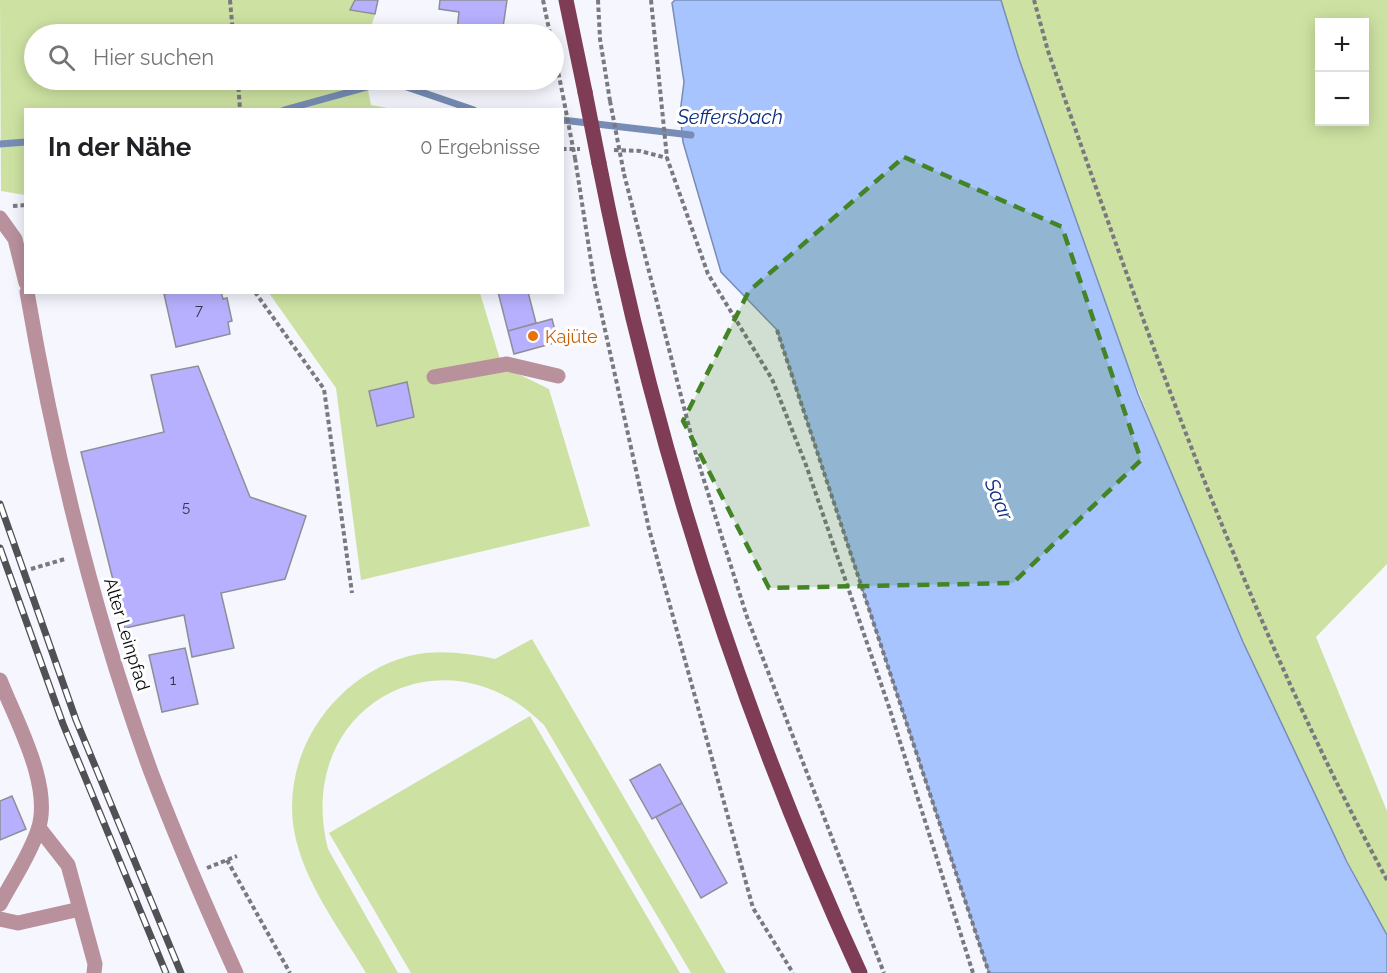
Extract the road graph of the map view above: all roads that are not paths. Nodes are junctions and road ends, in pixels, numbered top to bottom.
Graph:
1 (566, 0) edge
2 (0, 218) edge
3 (24, 275) edge
4 (27, 294) edge
5 (558, 376) dead end
6 (434, 377) dead end
7 (0, 680) edge
8 (39, 828) junction
9 (1, 900) edge
10 (80, 909) junction
11 (0, 919) edge
12 (94, 973) edge
13 (236, 973) edge
14 (860, 973) edge

1 - 14 main road, bridge
2 - 3 street
4 - 13 street, Alter Leinpfad
5 - 6 street
7 - 8 street
8 - 9 street
8 - 10 street
10 - 11 street
10 - 12 street

